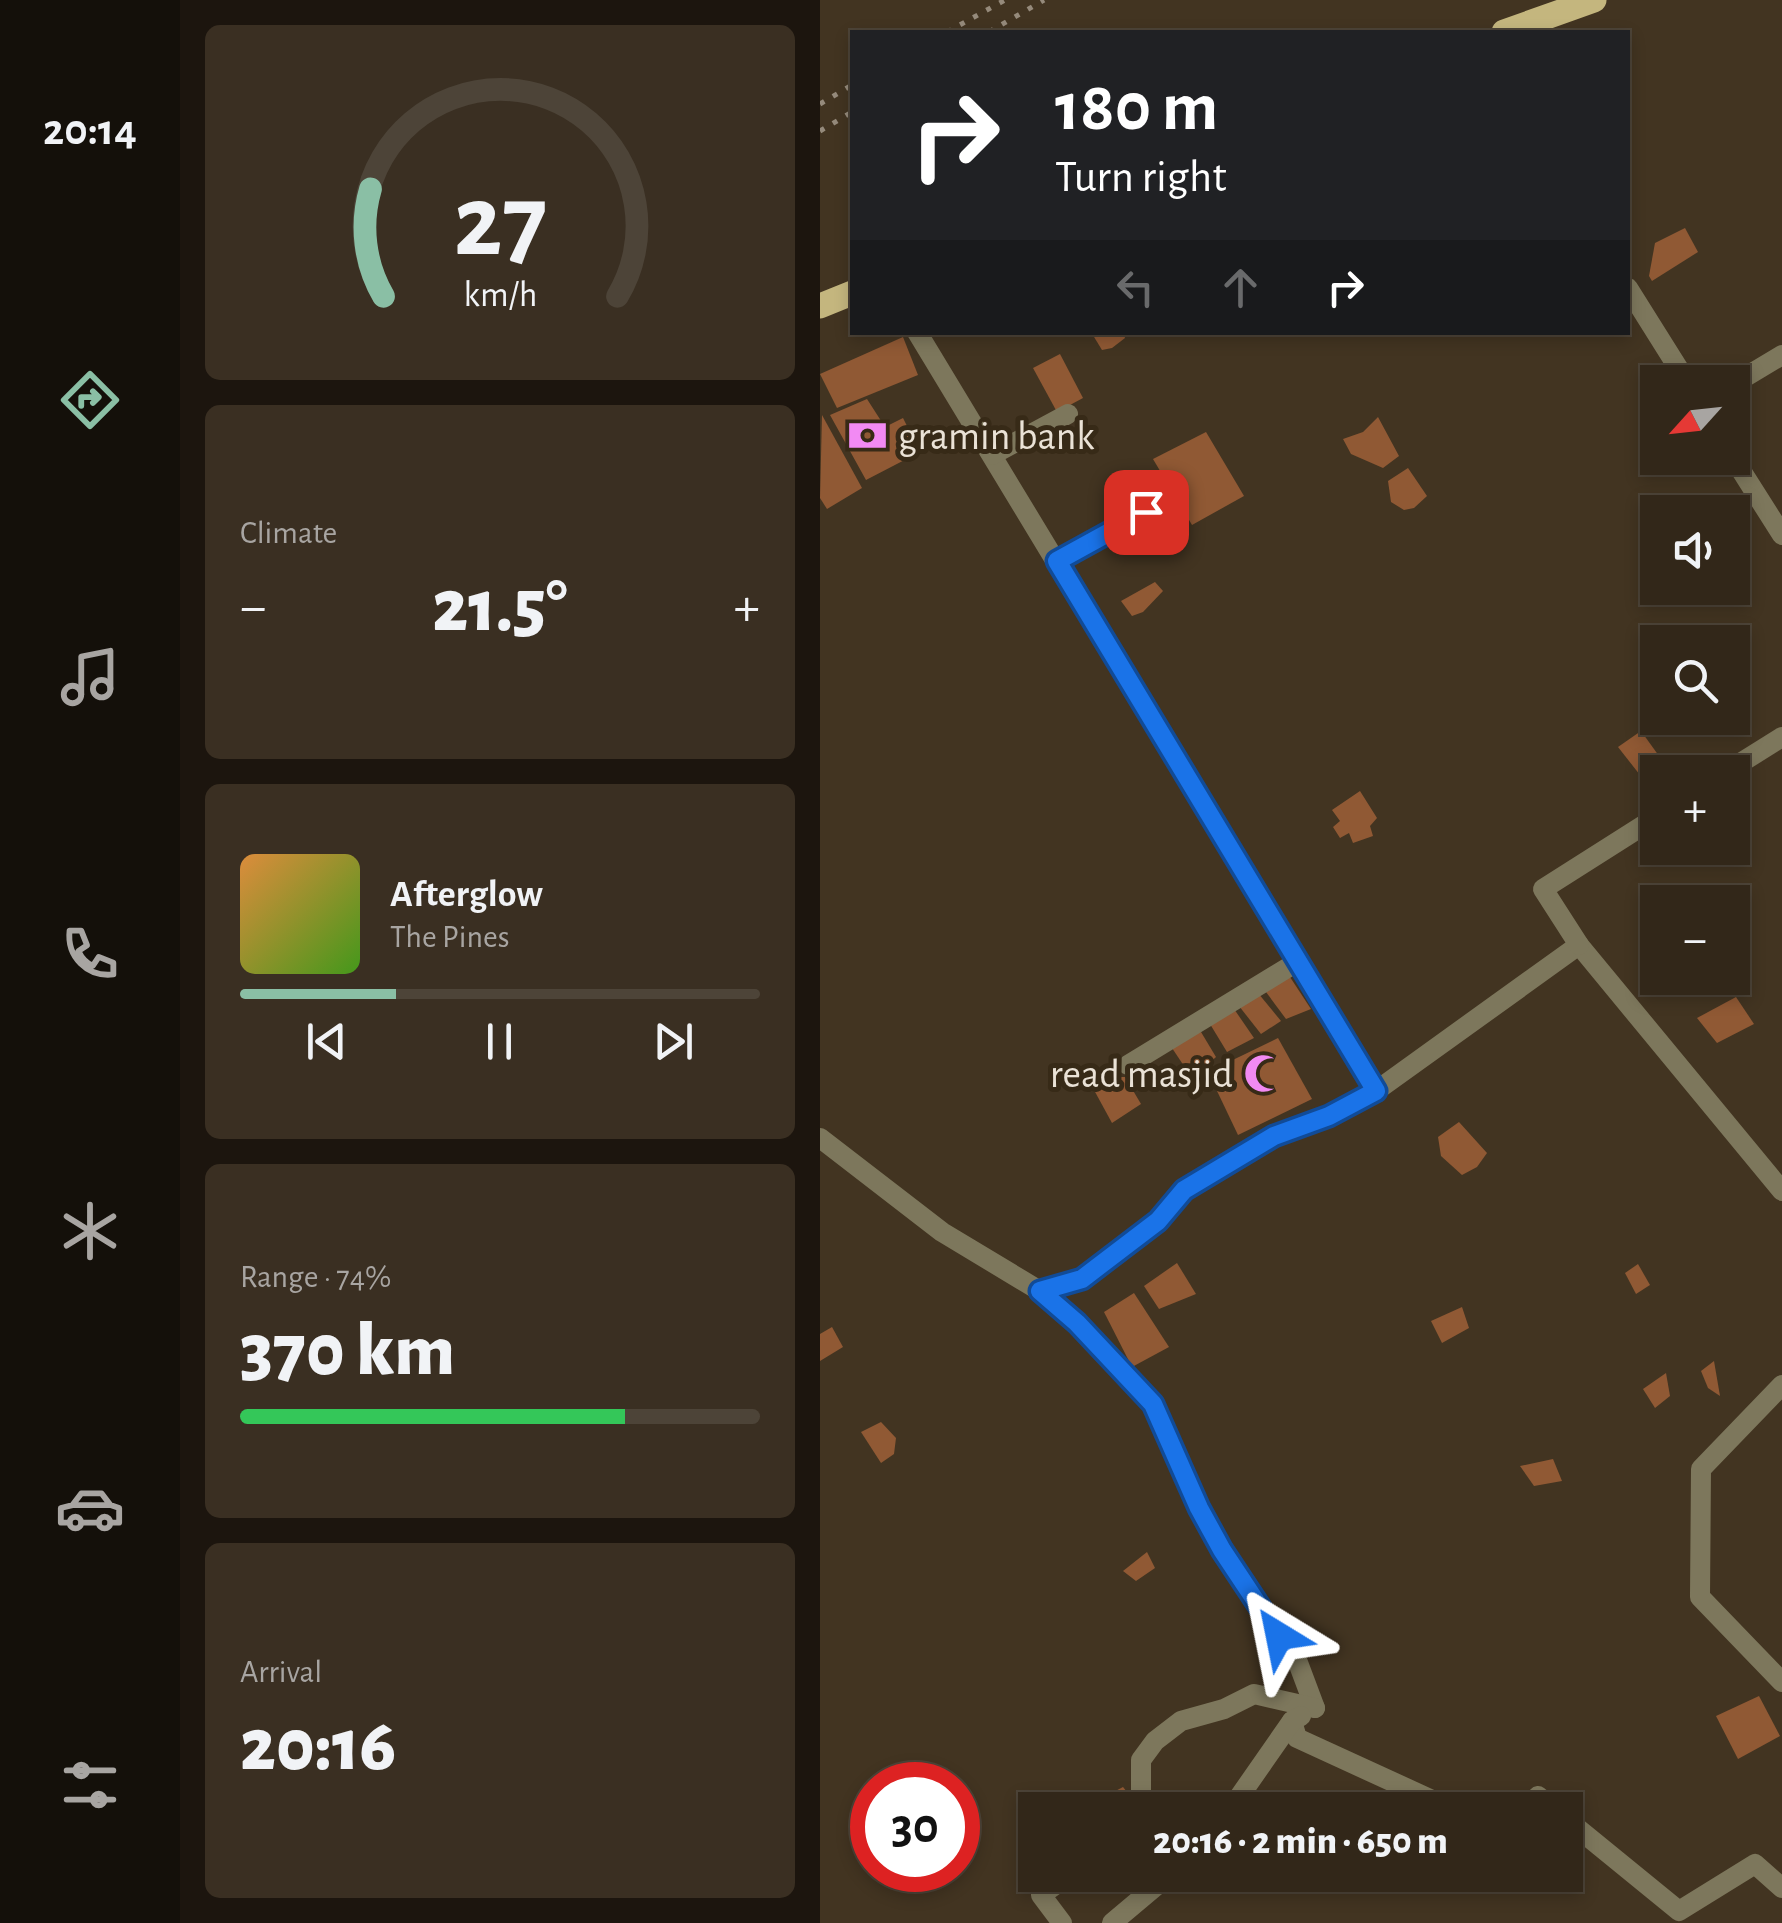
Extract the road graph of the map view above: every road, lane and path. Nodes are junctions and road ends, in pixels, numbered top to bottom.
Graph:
1 (1594, 0) edge
2 (1510, 30) edge
3 (1630, 291) edge
4 (850, 294) edge
5 (820, 306) edge
6 (919, 335) edge
7 (1782, 355) edge
8 (1676, 365) edge
9 (1750, 374) edge
10 (1068, 414) dead end
11 (992, 456) junction
12 (1744, 475) edge
13 (1175, 496) dead end
14 (1782, 535) edge
15 (1057, 561) junction
16 (1782, 737) edge
17 (1750, 757) edge
18 (1640, 827) edge
19 (1579, 945) junction
20 (1297, 962) junction
21 (1128, 1066) dead end
22 (1376, 1091) junction
23 (820, 1138) edge
24 (1782, 1191) edge
25 (1040, 1291) junction
26 (1782, 1385) edge
27 (1782, 1682) edge
28 (1315, 1708) junction
29 (1292, 1721) junction
30 (1141, 1792) edge
31 (1243, 1792) edge
32 (1414, 1792) edge
33 (1583, 1833) edge
34 (1782, 1888) edge
35 (1045, 1892) edge
36 (1149, 1892) edge
37 (1062, 1923) edge
38 (1112, 1923) edge

1 - 2 main road
3 - 8 street
4 - 5 main road
6 - 11 street
7 - 9 street
10 - 11 street
11 - 15 street
12 - 14 street
13 - 15 street
15 - 20 street
16 - 17 street
18 - 19 street
19 - 22 street
19 - 24 street
20 - 21 street
20 - 22 street
22 - 25 street
23 - 25 street
25 - 28 street
26 - 27 street
28 - 29 street
28 - 30 street
29 - 31 street
29 - 32 street
33 - 34 street
35 - 37 street
36 - 38 street

